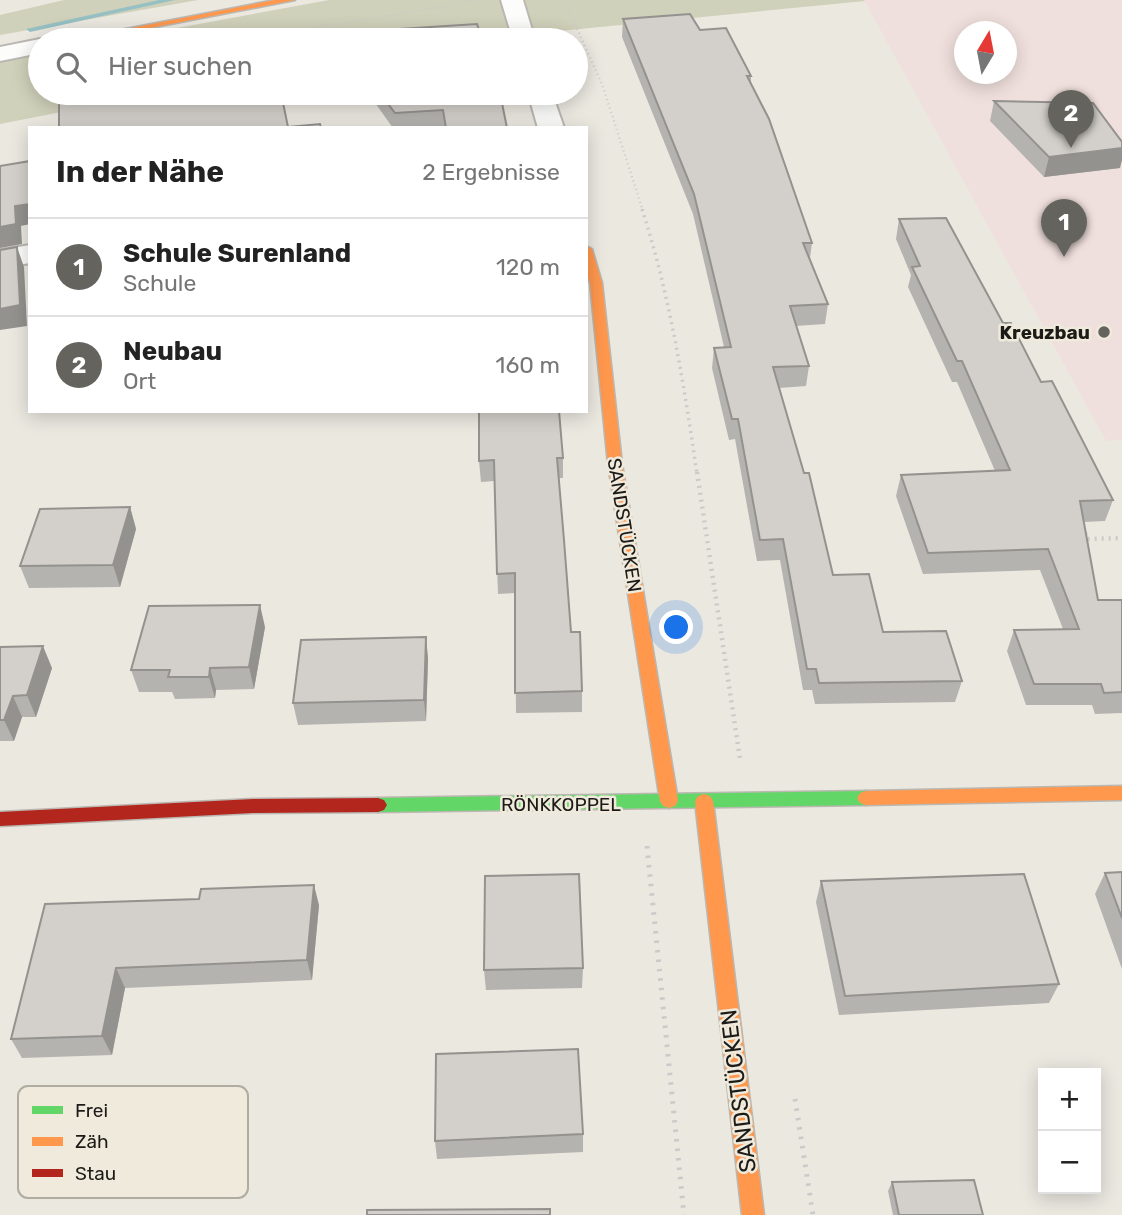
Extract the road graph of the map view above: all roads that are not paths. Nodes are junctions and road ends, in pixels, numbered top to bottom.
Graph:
1 (290, 0) edge
2 (512, 0) edge
3 (139, 28) edge
4 (520, 28) edge
5 (28, 48) edge
6 (0, 54) edge
7 (544, 105) edge
8 (550, 126) edge
9 (28, 254) edge
10 (588, 256) edge
11 (0, 259) edge
12 (1122, 793) edge
13 (669, 801) junction
14 (704, 801) junction
15 (0, 819) edge
16 (753, 1215) edge

1 - 3 street
2 - 4 street
5 - 6 street
7 - 8 street
9 - 11 street
10 - 13 street, SANDSTÜCKEN
12 - 14 street, RÖNKKOPPEL
13 - 14 street, RÖNKKOPPEL
13 - 15 street, RÖNKKOPPEL
14 - 16 street, SANDSTÜCKEN

